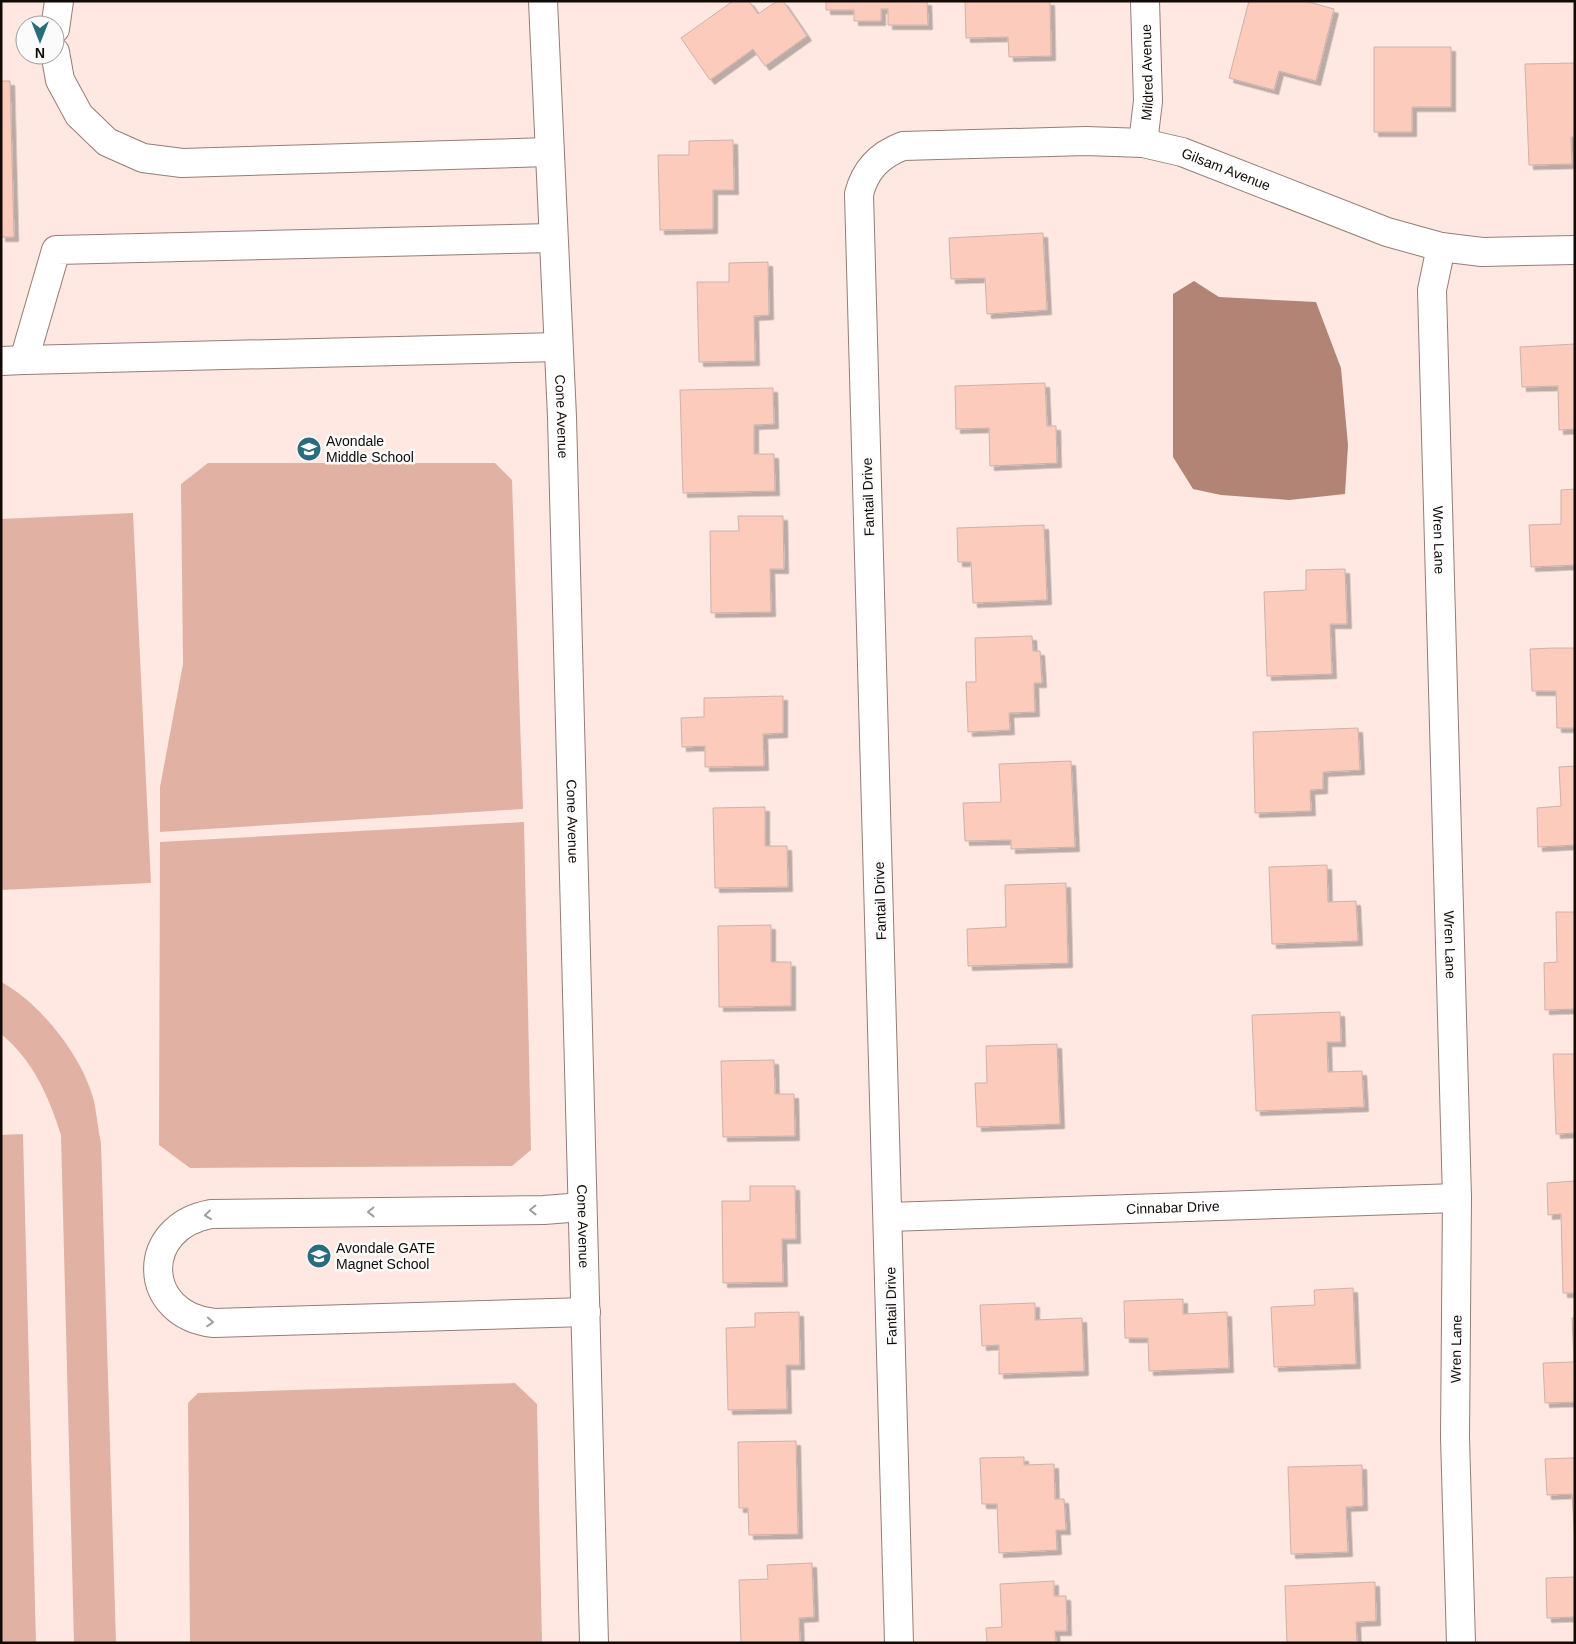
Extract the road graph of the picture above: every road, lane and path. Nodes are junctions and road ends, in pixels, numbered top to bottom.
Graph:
1 (59, 1) edge
2 (543, 1) edge
3 (1146, 1) edge
4 (57, 15) edge
5 (57, 65) edge
6 (1143, 143) junction
7 (549, 152) junction
8 (874, 164) joint
9 (552, 238) junction
10 (1441, 247) junction
11 (1575, 250) edge
12 (558, 347) junction
13 (13, 360) edge
14 (1457, 1198) junction
15 (582, 1207) junction
16 (888, 1217) junction
17 (586, 1312) junction
18 (594, 1643) edge
19 (899, 1643) edge
20 (1461, 1643) edge

1 - 4 street
2 - 7 street, Cone Avenue
3 - 6 street, Mildred Avenue
5 - 7 street
6 - 8 street, Gilsam Avenue
6 - 10 street, Gilsam Avenue
7 - 9 street, Cone Avenue
8 - 16 street, Fantail Drive
9 - 12 street, Cone Avenue
9 - 13 street
10 - 11 street, Gilsam Avenue
10 - 14 street, Wren Lane
12 - 13 street
12 - 15 street, Cone Avenue
14 - 16 street, Cinnabar Drive
14 - 20 street, Wren Lane
15 - 17 street, Cone Avenue
15 -> 17 street
16 - 19 street, Fantail Drive
17 - 18 street, Cone Avenue

